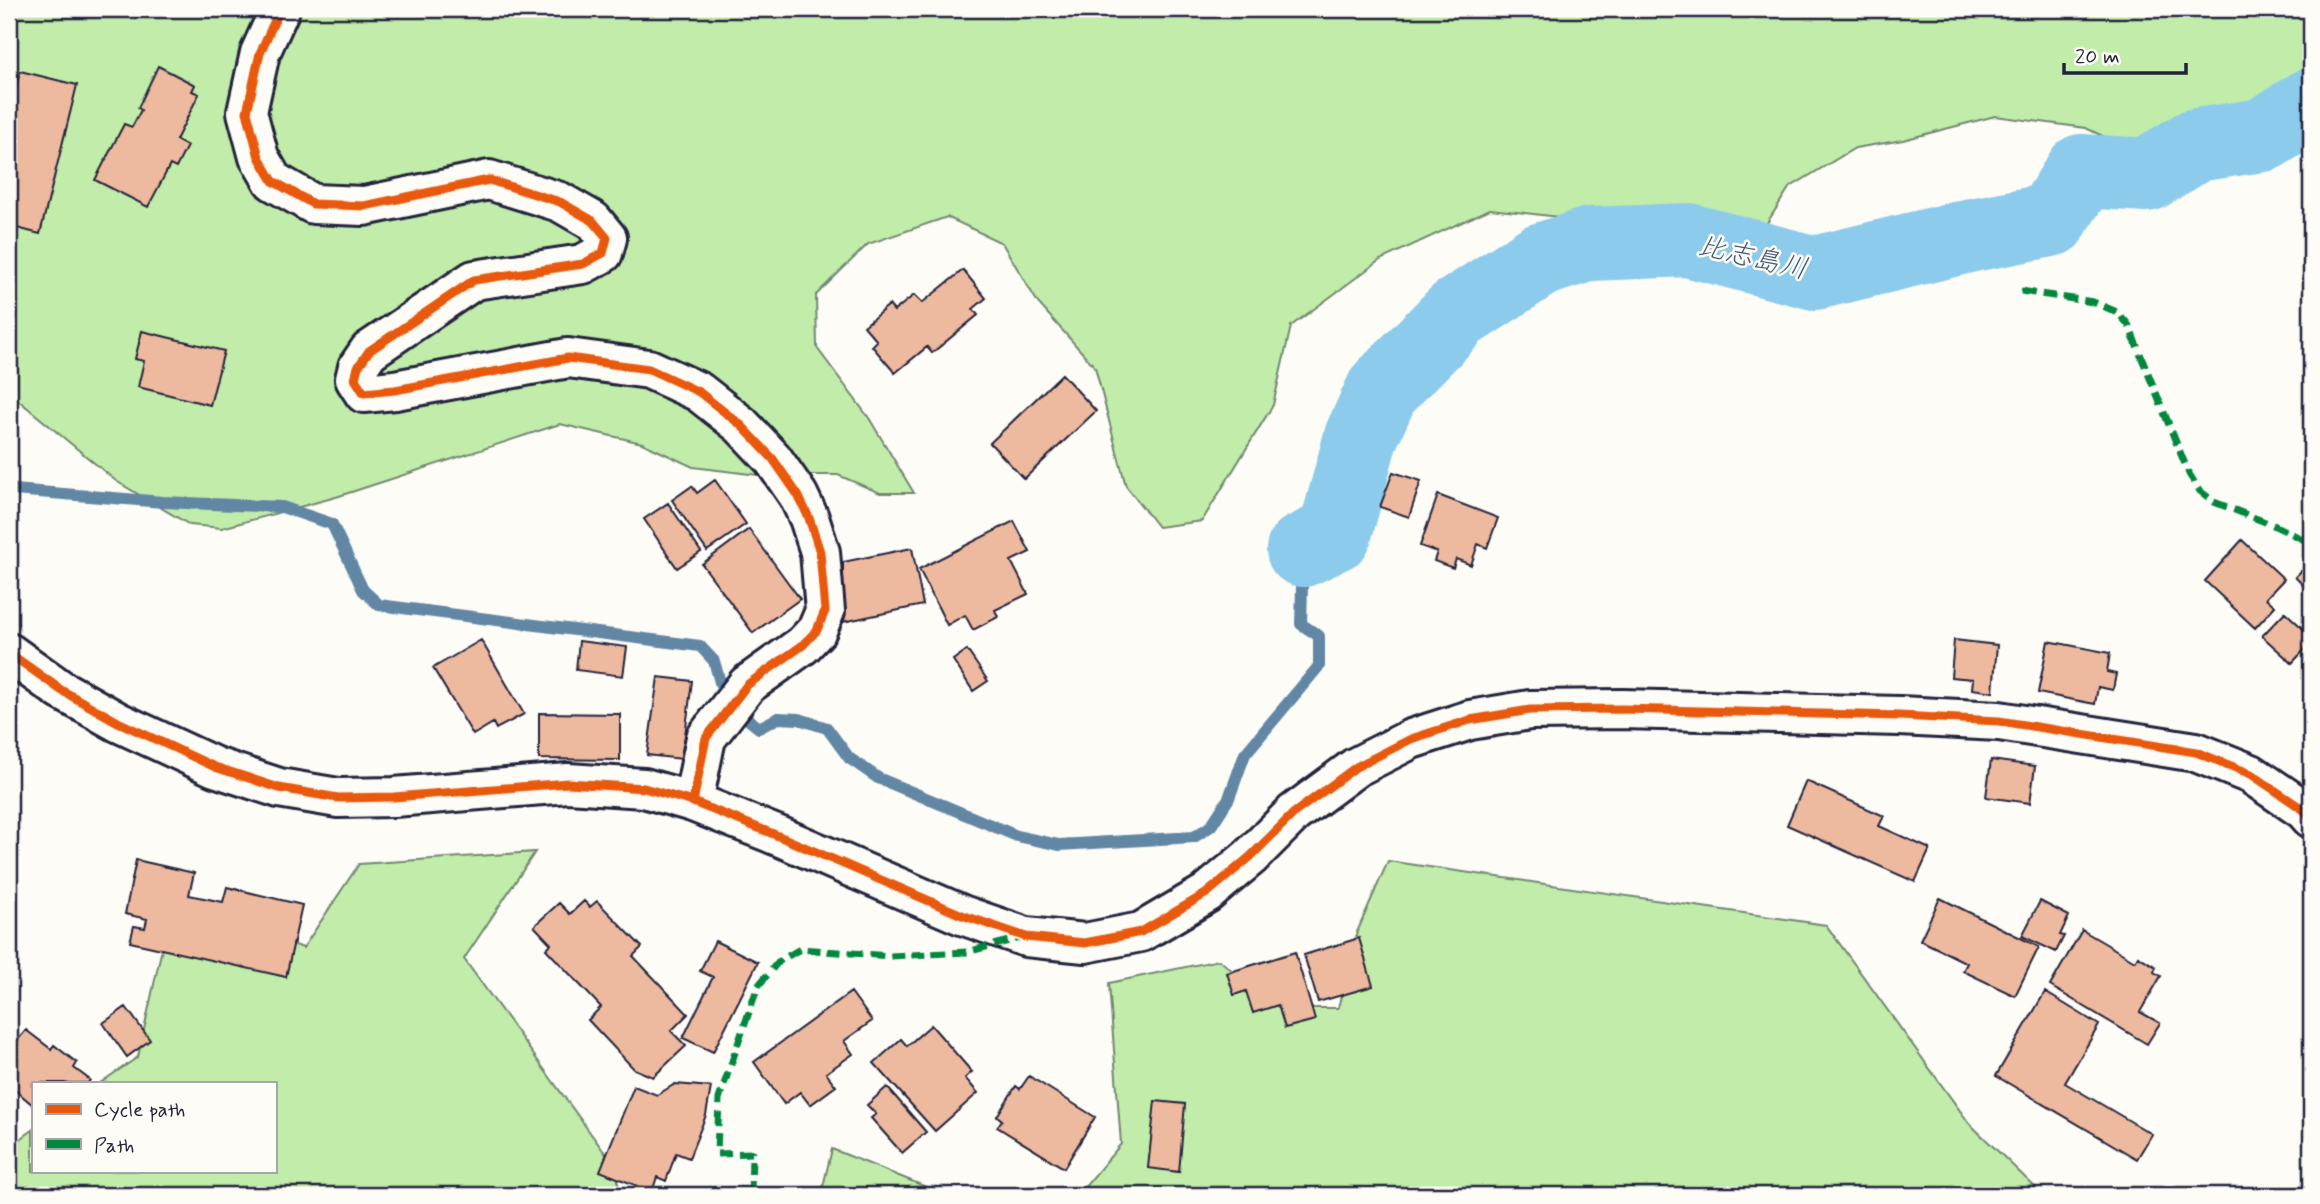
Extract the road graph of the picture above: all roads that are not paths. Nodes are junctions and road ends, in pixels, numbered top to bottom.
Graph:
1 (280, 9) edge
2 (9, 653) edge
3 (692, 802) junction
4 (2311, 818) edge

1 - 3 street
2 - 3 street
3 - 4 street

